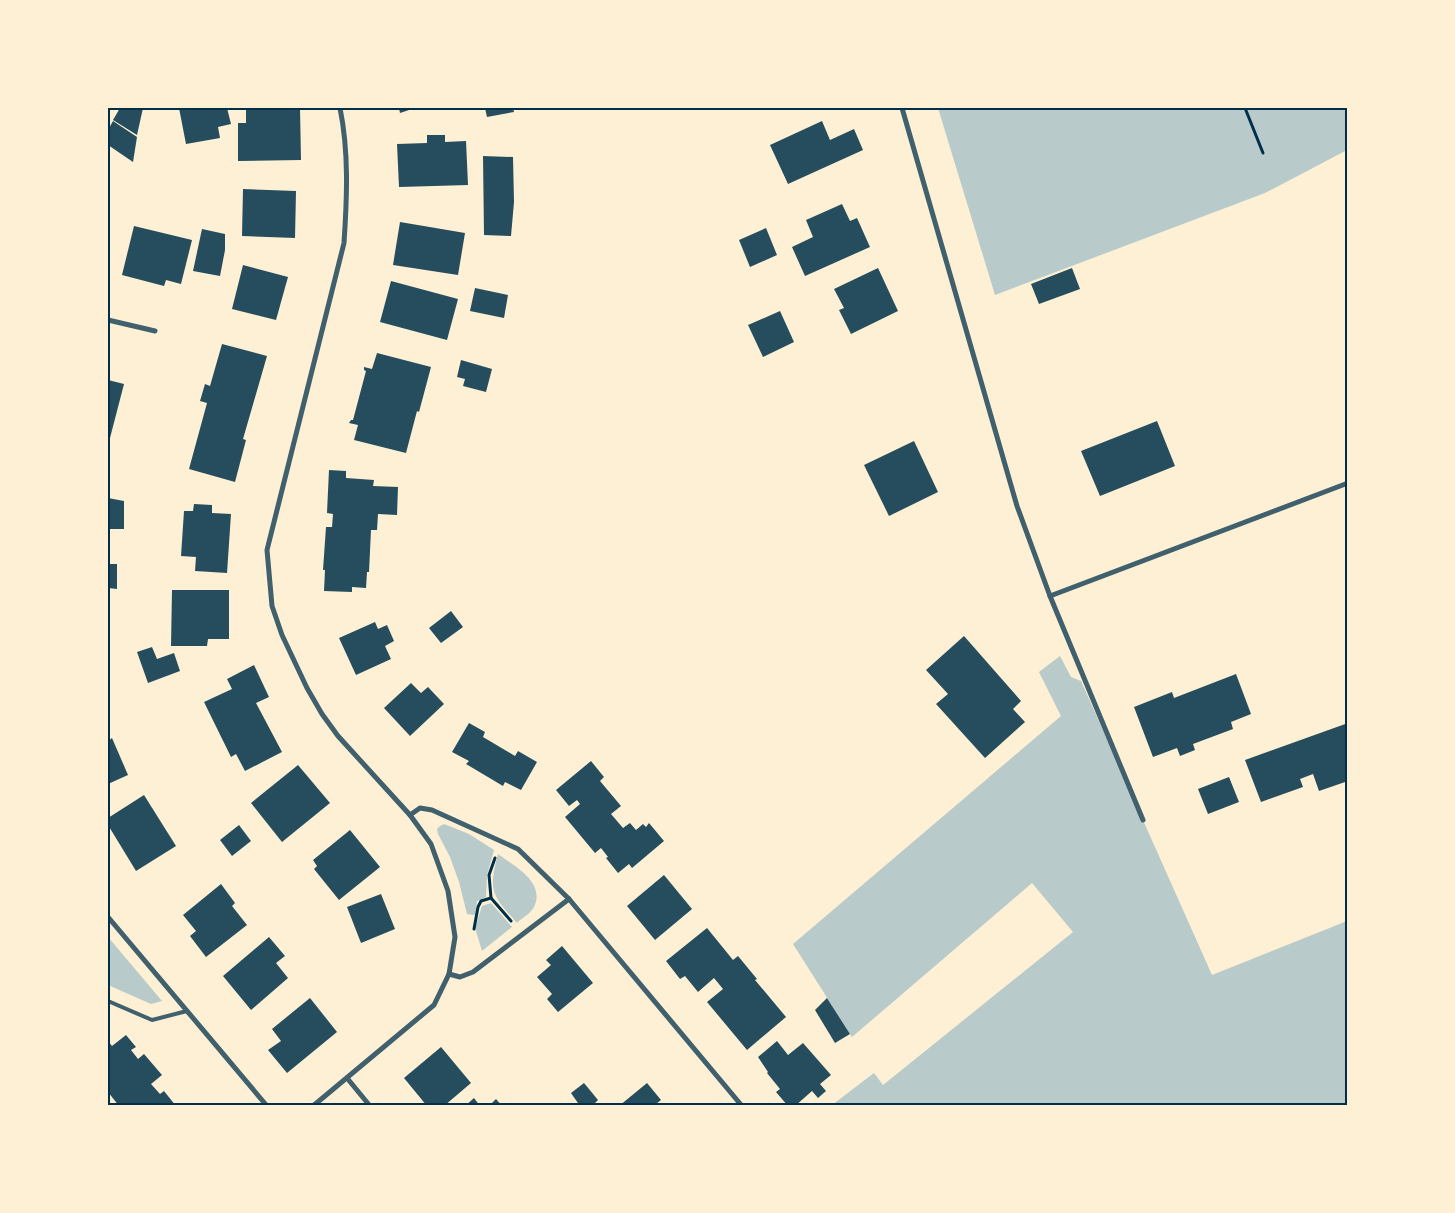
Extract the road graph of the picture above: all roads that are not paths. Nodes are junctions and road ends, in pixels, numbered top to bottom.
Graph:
1 (340, 108) edge
2 (902, 108) edge
3 (108, 320) edge
4 (155, 331) dead end
5 (1348, 484) edge
6 (1050, 596) junction
7 (410, 816) junction
8 (1143, 820) dead end
9 (569, 898) junction
10 (108, 917) edge
11 (449, 974) junction
12 (108, 1001) edge
13 (186, 1011) junction
14 (347, 1078) junction
15 (267, 1106) edge
16 (313, 1106) edge
17 (370, 1106) edge
18 (742, 1106) edge

1 - 7 street
2 - 6 street
3 - 4 street
5 - 6 street
6 - 8 street
7 - 9 street
7 - 11 street
9 - 11 street
9 - 18 street
10 - 13 street
11 - 14 street
12 - 13 lane
13 - 15 street
14 - 16 street
14 - 17 street

